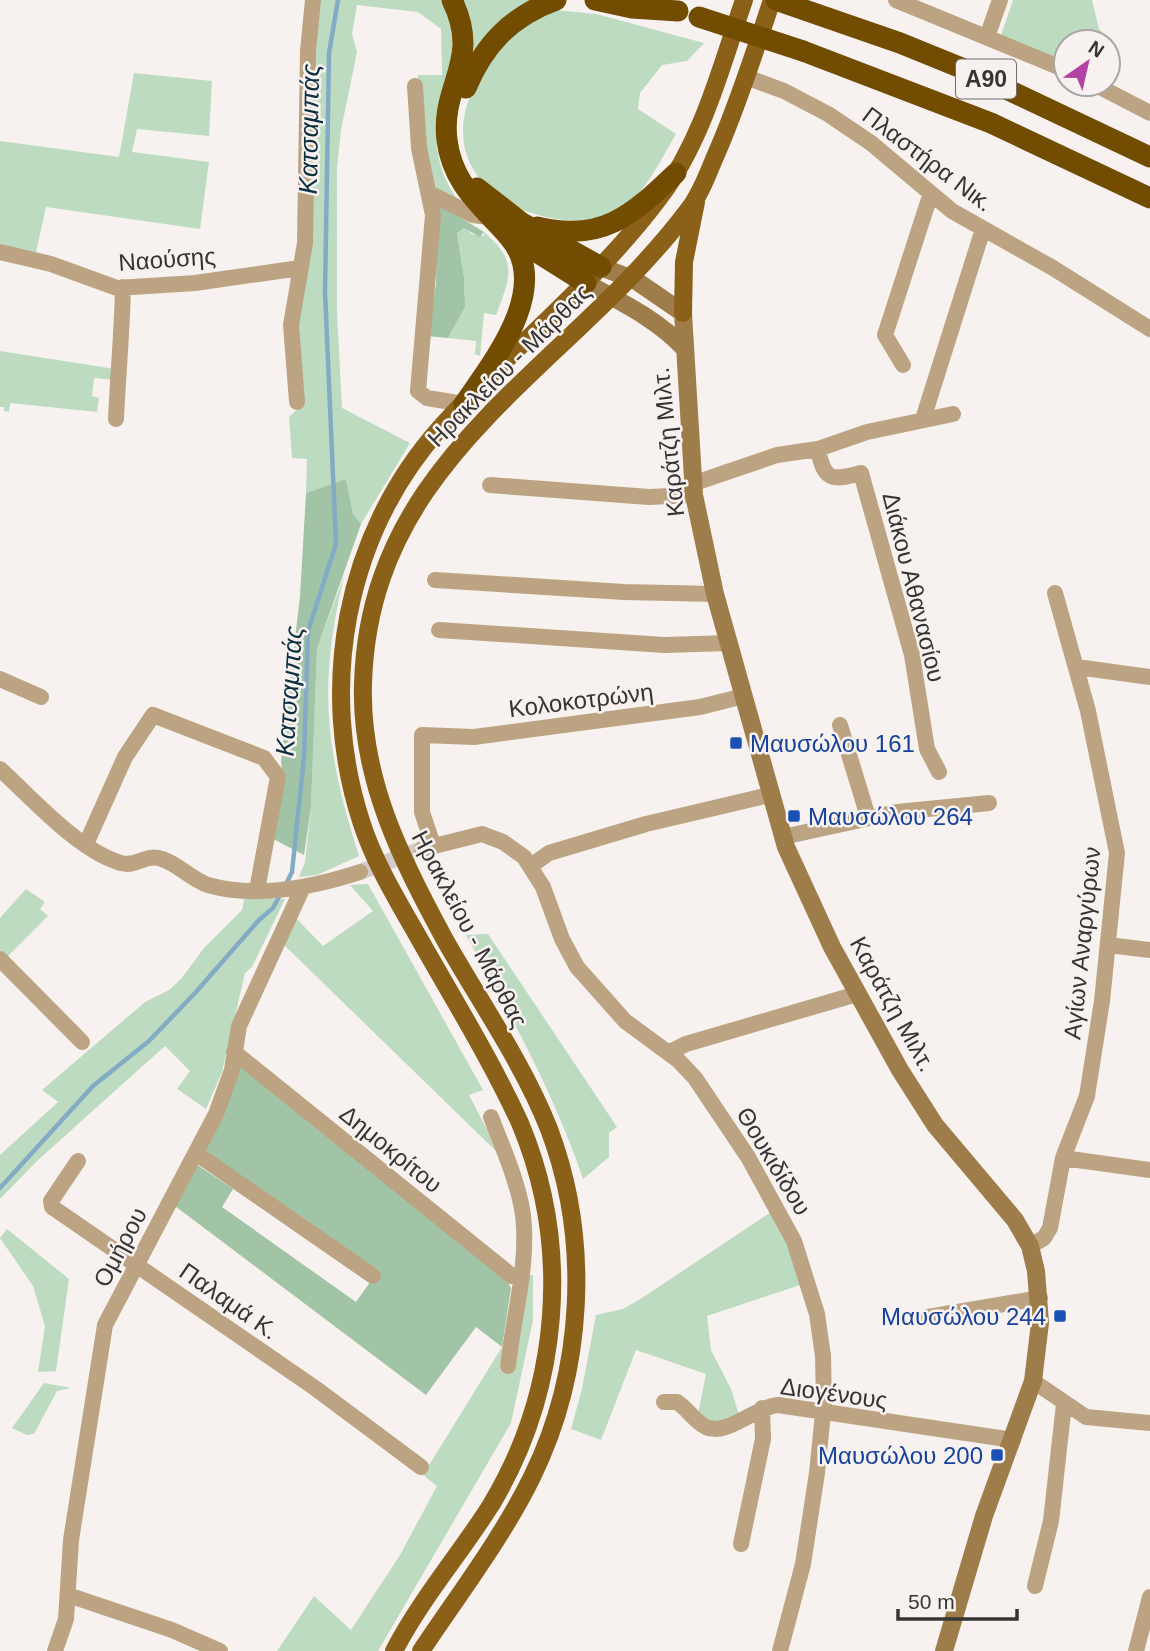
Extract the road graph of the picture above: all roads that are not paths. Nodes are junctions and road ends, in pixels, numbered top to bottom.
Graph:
1 (313, 0) edge
2 (452, 0) edge
3 (556, 0) edge
4 (595, 0) edge
5 (644, 0) edge
6 (744, 0) edge
7 (774, 0) edge
8 (896, 0) edge
9 (1000, 0) edge
10 (678, 11) junction
11 (987, 37) junction
12 (1052, 65) edge
13 (746, 77) junction
14 (415, 86) dead end
15 (1121, 98) edge
16 (1150, 113) edge
17 (1150, 157) edge
18 (676, 173) junction
19 (431, 194) junction
20 (930, 195) junction
21 (697, 197) junction
22 (1150, 198) edge
23 (504, 224) junction
24 (983, 229) junction
25 (0, 252) edge
26 (601, 267) junction
27 (300, 268) junction
28 (631, 278) junction
29 (586, 283) junction
30 (123, 287) junction
31 (611, 297) junction
32 (683, 313) junction
33 (1150, 329) edge
34 (684, 348) junction
35 (903, 365) dead end
36 (297, 402) dead end
37 (464, 404) junction
38 (953, 414) dead end
39 (116, 419) dead end
40 (923, 419) junction
41 (818, 449) junction
42 (490, 485) dead end
43 (693, 489) junction
44 (435, 580) dead end
45 (1055, 593) dead end
46 (715, 594) junction
47 (439, 630) dead end
48 (729, 643) junction
49 (1077, 667) junction
50 (1150, 677) edge
51 (0, 679) edge
52 (744, 696) junction
53 (41, 697) dead end
54 (840, 724) dead end
55 (422, 736) joint
56 (0, 769) edge
57 (939, 772) dead end
58 (769, 795) junction
59 (989, 803) dead end
60 (868, 817) junction
61 (783, 837) junction
62 (86, 844) junction
63 (532, 865) junction
64 (360, 872) tunnel mouth
65 (298, 888) junction
66 (262, 890) junction
67 (1108, 945) junction
68 (1150, 950) edge
69 (0, 960) edge
70 (858, 994) junction
71 (82, 1042) dead end
72 (234, 1052) junction
73 (668, 1053) junction
74 (491, 1117) dead end
75 (197, 1154) junction
76 (1063, 1158) junction
77 (78, 1161) dead end
78 (1150, 1170) edge
79 (1030, 1246) junction
80 (137, 1265) junction
81 (373, 1276) dead end
82 (520, 1278) junction
83 (1040, 1298) junction
84 (928, 1317) dead end
85 (508, 1366) dead end
86 (1033, 1381) junction
87 (664, 1402) dead end
88 (1064, 1404) junction
89 (762, 1408) junction
90 (823, 1412) junction
91 (1150, 1423) edge
92 (1013, 1440) junction
93 (421, 1467) dead end
94 (741, 1544) dead end
95 (1035, 1586) dead end
96 (68, 1595) junction
97 (1150, 1597) edge
98 (55, 1651) edge
99 (220, 1651) edge
100 (394, 1651) edge
101 (421, 1651) edge
102 (780, 1651) edge
103 (944, 1651) edge
104 (1136, 1651) edge

1 - 27 street
2 - 23 highway
3 - 23 highway
4 - 10 highway
5 - 10 highway, Α90
6 - 18 main road, Ηρακλείου - Μάρθας
7 - 13 main road
7 - 17 highway, Α90
8 - 11 street
9 - 11 street
10 - 22 highway, Α90, bridge
11 - 12 street
13 - 20 street, Πλαστήρα Νικ.
13 - 21 main road
14 - 19 street
15 - 16 street
18 - 23 highway
18 - 26 main road, Ηρακλείου - Μάρθας
19 - 23 street
19 - 37 street
20 - 24 street, Πλαστήρα Νικ.
20 - 35 street
21 - 28 main road, Ηρακλείου - Μάρθας
21 - 32 main road
23 - 26 highway
23 - 29 highway
23 - 37 highway
24 - 33 street, Πλαστήρα Νικ.
24 - 40 street
25 - 30 street, Ναούσης
26 - 28 street
26 - 29 main road, Ηρακλείου - Μάρθας
27 - 30 street, Ναούσης
27 - 36 street
28 - 31 main road, Ηρακλείου - Μάρθας
28 - 32 street
29 - 31 street
29 - 37 main road, Ηρακλείου - Μάρθας
30 - 39 street
31 - 34 street
31 - 101 main road, Ηρακλείου - Μάρθας
32 - 34 street, Καράτζη Μιλτ.
34 - 43 street, Καράτζη Μιλτ.
37 - 100 main road, Ηρακλείου - Μάρθας
38 - 40 street
40 - 41 street
41 - 43 street
41 - 57 street, Διάκου Αθανασίου
42 - 43 street
43 - 46 street, Καράτζη Μιλτ.
44 - 46 street
45 - 49 street, Αγίων Αναργύρων
46 - 48 street, Καράτζη Μιλτ.
47 - 48 street
48 - 52 street, Καράτζη Μιλτ.
49 - 50 street
49 - 67 street, Αγίων Αναργύρων
51 - 53 street
52 - 55 street, Κολοκοτρώνη
52 - 58 street, Καράτζη Μιλτ.
54 - 60 street
55 - 63 street, Θουκιδίδου
56 - 62 street
58 - 61 street, Καράτζη Μιλτ.
58 - 63 street
59 - 60 street
60 - 61 street
61 - 70 street, Καράτζη Μιλτ.
62 - 66 street
62 - 66 street
63 - 73 street, Θουκιδίδου
64 - 65 street
65 - 66 street
65 - 72 street, Ομήρου
67 - 68 street
67 - 76 street, Αγίων Αναργύρων
69 - 71 street
70 - 73 street
70 - 79 street, Καράτζη Μιλτ.
72 - 75 street, Ομήρου
72 - 82 street, Δημοκρίτου
73 - 90 street, Θουκιδίδου
74 - 82 street
75 - 80 street, Ομήρου
75 - 81 street
76 - 78 street
76 - 79 street, Αγίων Αναργύρων
77 - 80 street, Παλαμά Κ.
79 - 83 street, Καράτζη Μιλτ.
80 - 93 street, Παλαμά Κ.
80 - 96 street, Ομήρου
82 - 85 street
83 - 84 street
83 - 86 street, Καράτζη Μιλτ.
86 - 88 street
86 - 92 street, Καράτζη Μιλτ.
87 - 89 street, Διογένους
88 - 91 street
88 - 95 street
89 - 90 street, Διογένους
89 - 94 street
90 - 92 street, Διογένους
90 - 102 street, Θουκιδίδου
92 - 103 street, Καράτζη Μιλτ.
96 - 98 street, Ομήρου
96 - 99 street
97 - 104 street

